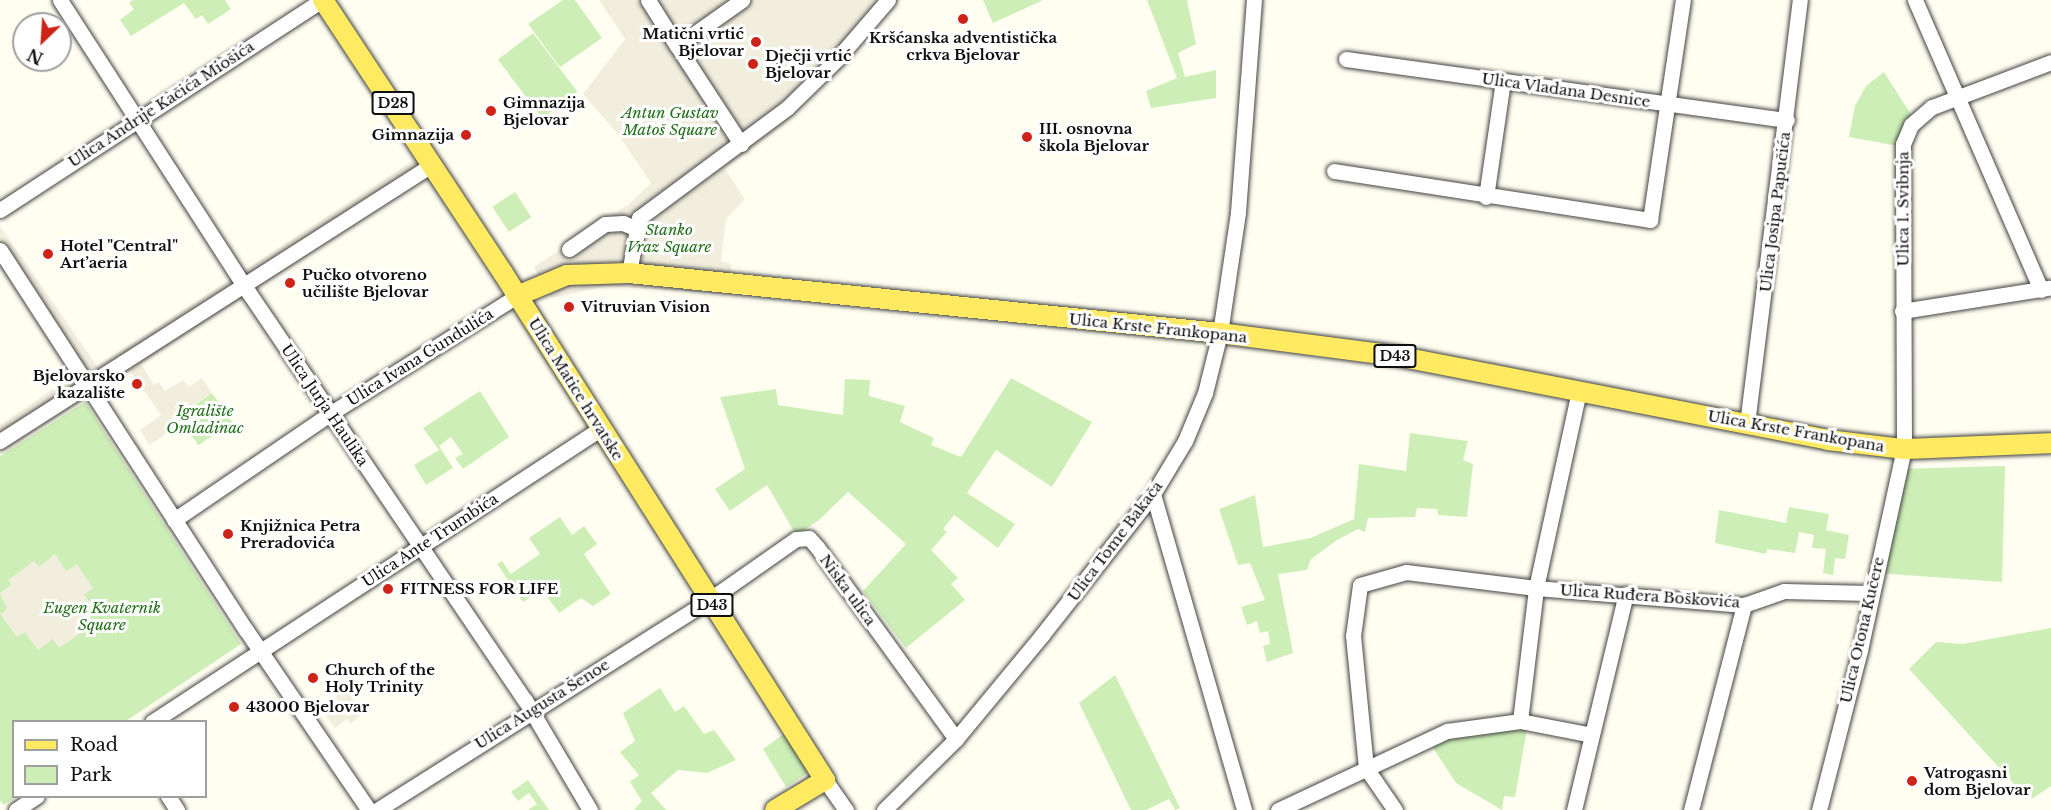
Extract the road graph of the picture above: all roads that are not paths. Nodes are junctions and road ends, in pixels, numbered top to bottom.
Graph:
1 (60, 0) edge
2 (323, 0) edge
3 (648, 0) edge
4 (742, 0) edge
5 (888, 0) edge
6 (1254, 0) edge
7 (1683, 0) edge
8 (1800, 0) edge
9 (1915, 0) edge
10 (677, 46) junction
11 (1346, 59) dead end
12 (2051, 62) edge
13 (1503, 81) junction
14 (1957, 98) junction
15 (1668, 104) junction
16 (135, 120) junction
17 (1787, 120) junction
18 (741, 144) junction
19 (432, 164) junction
20 (1334, 171) dead end
21 (1486, 197) junction
22 (0, 210) edge
23 (634, 228) junction
24 (569, 249) dead end
25 (0, 250) edge
26 (629, 273) junction
27 (243, 284) junction
28 (2046, 289) edge
29 (517, 296) junction
30 (1902, 310) junction
31 (1220, 333) junction
32 (89, 386) junction
33 (1579, 390) junction
34 (331, 413) junction
35 (1747, 424) junction
36 (600, 429) junction
37 (0, 441) edge
38 (2051, 444) edge
39 (1904, 449) junction
40 (1154, 494) junction
41 (174, 520) junction
42 (420, 546) junction
43 (1536, 588) junction
44 (1869, 593) junction
45 (1626, 594) junction
46 (709, 600) junction
47 (1744, 605) junction
48 (259, 649) junction
49 (531, 711) junction
50 (155, 720) edge
51 (1520, 722) junction
52 (1592, 735) junction
53 (956, 739) junction
54 (1366, 768) junction
55 (825, 780) junction
56 (35, 798) edge
57 (1392, 807) edge
58 (1287, 808) edge
59 (16, 810) edge
60 (369, 810) edge
61 (377, 810) edge
62 (590, 810) edge
63 (775, 810) edge
64 (846, 810) edge
65 (884, 810) edge
66 (1244, 810) edge
67 (1574, 810) edge
68 (1691, 810) edge
69 (1819, 810) edge

1 - 16 street, Ulica Jurja Haulika
2 - 16 street, Ulica Andrije Kačića Miošića
2 - 19 main road, Ulica Matice hrvatske / D28
3 - 10 street
4 - 10 street
5 - 18 street
6 - 31 street, Ulica Tome Bakača
7 - 15 street
8 - 17 street, Ulica Josipa Papučića
9 - 14 street
10 - 18 street
11 - 13 street, Ulica Vladana Desnice
12 - 14 street, Ulica 1. Svibnja
13 - 15 street, Ulica Vladana Desnice
13 - 21 street
14 - 28 street
14 - 30 street, Ulica 1. Svibnja
15 - 17 street, Ulica Vladana Desnice
15 - 21 street
16 - 22 street, Ulica Andrije Kačića Miošića
16 - 27 street, Ulica Jurja Haulika
17 - 35 street, Ulica Josipa Papučića
18 - 23 street
19 - 27 street
19 - 29 main road, Ulica Matice hrvatske / D28
20 - 21 street
23 - 24 street
23 - 26 street
25 - 32 street
26 - 29 main road, D43
26 - 31 main road, Ulica Krste Frankopana / D43
27 - 32 street
27 - 34 street, Ulica Jurja Haulika
28 - 30 street
29 - 34 street, Ulica Ivana Gundulića
29 - 36 main road, Ulica Matice hrvatske / D43
30 - 39 street, Ulica 1. Svibnja
31 - 33 main road, Ulica Krste Frankopana / D43
31 - 40 street, Ulica Tome Bakača
32 - 37 street
32 - 41 street
33 - 35 main road, Ulica Krste Frankopana / D43
33 - 43 street
34 - 41 street, Ulica Ivana Gundulića
34 - 42 street, Ulica Jurja Haulika
35 - 39 main road, Ulica Krste Frankopana / D43
36 - 42 street, Ulica Ante Trumbića
36 - 46 main road, Ulica Matice hrvatske / D43
38 - 39 main road, Ulica Krste Frankopana / D43
39 - 44 street, Ulica Otona Kučere
40 - 53 street, Ulica Tome Bakača
40 - 66 street
41 - 48 street
42 - 48 street, Ulica Ante Trumbića
42 - 49 street, Ulica Jurja Haulika
43 - 45 street, Ulica Ruđera Boškovića
43 - 51 street
43 - 54 street, Ulica Ruđera Boškovića
44 - 47 street, Ulica Ruđera Boškovića
44 - 69 street, Ulica Otona Kučere
45 - 47 street, Ulica Ruđera Boškovića
45 - 52 street
46 - 49 street, Ulica Augusta Šenoe
46 - 53 street, Niska ulica
46 - 55 main road, Ulica Matice hrvatske / D43
47 - 68 street
48 - 50 street, Ulica Ante Trumbića
48 - 60 street
49 - 61 street, Ulica Augusta Šenoe
49 - 62 street, Ulica Jurja Haulika
51 - 52 street
51 - 54 street
52 - 67 street
53 - 65 street, Ulica Tome Bakača
54 - 57 street
54 - 58 street
55 - 63 main road
55 - 64 street
56 - 59 street

